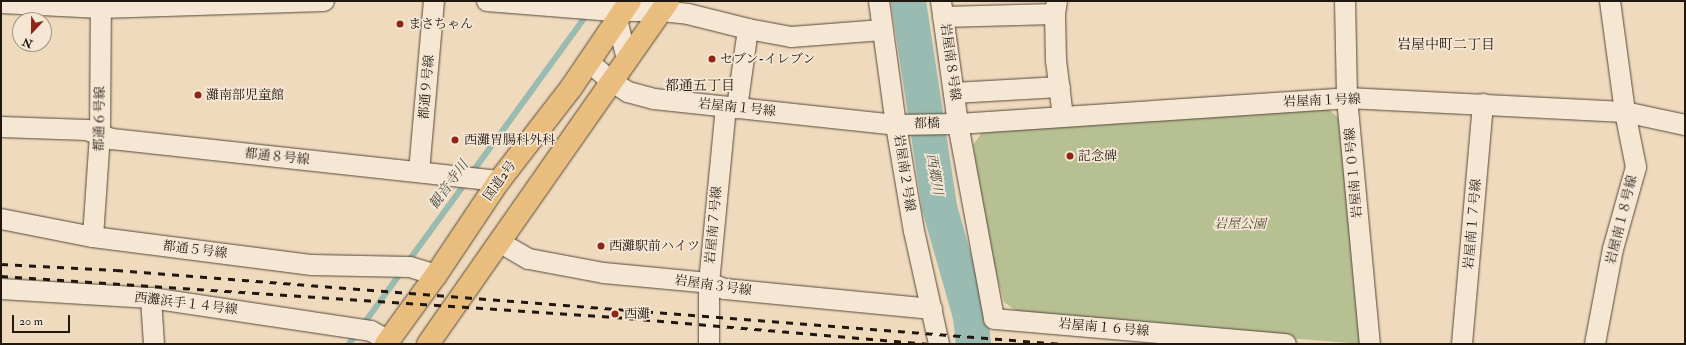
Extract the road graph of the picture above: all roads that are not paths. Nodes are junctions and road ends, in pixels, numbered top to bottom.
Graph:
1 (324, 1) edge
2 (434, 1) edge
3 (487, 1) edge
4 (880, 1) edge
5 (1345, 1) edge
6 (1610, 1) edge
7 (1, 2) edge
8 (101, 5) edge
9 (665, 6) edge
10 (1056, 8) edge
11 (942, 9) edge
12 (609, 10) edge
13 (748, 29) junction
14 (883, 30) junction
15 (627, 59) junction
16 (589, 62) junction
17 (611, 82) junction
18 (1060, 87) junction
19 (954, 93) junction
20 (1347, 98) junction
21 (1483, 104) junction
22 (731, 107) junction
23 (1625, 112) junction
24 (1063, 117) junction
25 (958, 124) junction
26 (896, 125) junction
27 (1685, 125) edge
28 (1, 127) edge
29 (100, 135) junction
30 (419, 172) junction
31 (491, 180) junction
32 (1, 219) edge
33 (93, 237) junction
34 (499, 242) junction
35 (436, 275) junction
36 (709, 283) junction
37 (1, 289) edge
38 (151, 298) junction
39 (932, 309) junction
40 (994, 319) joint
41 (382, 338) edge
42 (154, 344) edge
43 (428, 344) edge
44 (709, 344) edge
45 (938, 344) edge
46 (1286, 344) edge
47 (1370, 344) edge
48 (1462, 344) edge
49 (1595, 344) edge

1 - 8 street
2 - 30 street, 都通９号線
3 - 12 street
4 - 14 street, 岩屋南２号線
5 - 20 street, 岩屋南１０号線
6 - 23 street, 岩屋南１８号線
7 - 8 street
8 - 29 street, 都通６号線
9 - 12 street
9 - 13 street
9 - 15 highway
10 - 11 street
10 - 18 street
11 - 19 street, 岩屋南８号線
12 - 15 street
12 - 16 highway, 国道2号
13 - 14 street
13 - 22 street, 岩屋南７号線
14 - 26 street, 岩屋南２号線
15 - 17 highway
16 - 17 street, 岩屋南１号線
16 - 31 highway, 国道2号
17 - 22 street, 岩屋南１号線
17 - 34 highway
18 - 19 street
18 - 24 street
19 - 25 street, 岩屋南８号線
20 - 21 street, 岩屋南１号線
20 - 24 street, 岩屋南１号線
20 - 47 street, 岩屋南１０号線
21 - 23 street, 岩屋南１号線
21 - 48 street, 岩屋南１７号線
22 - 26 street, 岩屋南１号線
22 - 36 street, 岩屋南７号線
23 - 27 street, 岩屋南１号線
23 - 49 street, 岩屋南１８号線
24 - 25 street, 岩屋南１号線
25 - 26 street, 都橋
25 - 40 street, 岩屋南８号線
26 - 39 street, 岩屋南２号線
28 - 29 street, 都通８号線
29 - 30 street, 都通８号線
29 - 33 street, 都通６号線
30 - 31 street, 都通８号線
31 - 35 highway, 国道2号
32 - 33 street, 都通５号線
33 - 35 street, 都通５号線
34 - 36 street, 岩屋南３号線
34 - 43 highway
35 - 41 highway, 国道2号
36 - 39 street, 岩屋南３号線
36 - 44 street, 岩屋南７号線
37 - 38 street, 西灘浜手１４号線
38 - 41 street, 西灘浜手１４号線
38 - 42 street
39 - 45 street, 岩屋南２号線
40 - 46 street, 岩屋南１６号線

